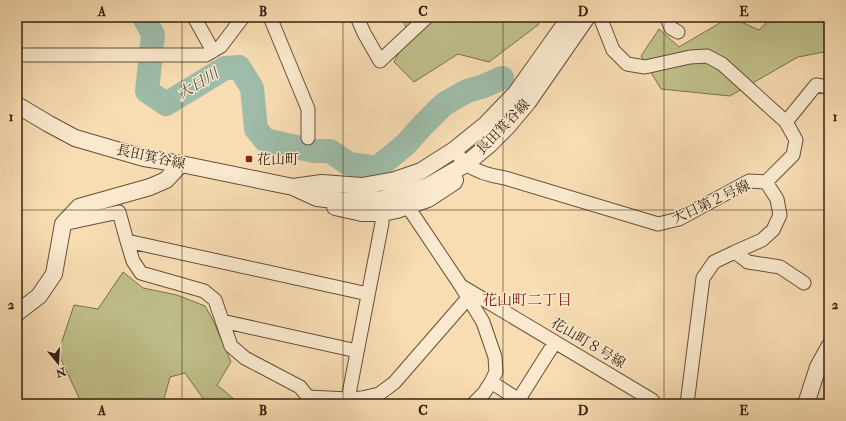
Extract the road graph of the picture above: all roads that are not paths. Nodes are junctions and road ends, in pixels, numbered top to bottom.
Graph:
1 (194, 17) edge
2 (243, 17) edge
3 (270, 17) edge
4 (357, 17) edge
5 (427, 17) edge
6 (570, 17) edge
7 (587, 17) edge
8 (600, 17) edge
9 (667, 17) edge
10 (678, 32) dead end
11 (208, 53) junction
12 (17, 55) edge
13 (829, 87) edge
14 (17, 104) edge
15 (786, 122) junction
16 (308, 138) dead end
17 (454, 150) junction
18 (181, 164) junction
19 (466, 164) junction
20 (766, 182) junction
21 (293, 187) junction
22 (318, 198) junction
23 (408, 207) junction
24 (382, 213) junction
25 (63, 224) junction
26 (127, 241) junction
27 (734, 252) junction
28 (804, 283) dead end
29 (461, 286) junction
30 (368, 294) junction
31 (468, 298) junction
32 (17, 313) edge
33 (222, 321) junction
34 (555, 342) junction
35 (829, 347) edge
36 (357, 350) junction
37 (492, 382) junction
38 (348, 399) junction
39 (310, 400) edge
40 (522, 402) edge
41 (473, 404) edge
42 (655, 404) edge
43 (688, 404) edge
44 (806, 404) edge

1 - 11 street
2 - 11 street
3 - 16 street
4 - 5 street
6 - 17 street, 長田箕谷線
7 - 19 street, 長田箕谷線
8 - 15 street
9 - 10 street
11 - 12 street
13 - 15 street
14 - 18 street, 長田箕谷線
15 - 20 street
17 - 19 street, 大日第２号線
17 - 21 street, 長田箕谷線
18 - 21 street, 長田箕谷線
18 - 25 street
19 - 20 street, 大日第２号線
19 - 22 street, 長田箕谷線
19 - 23 street
20 - 27 street, 大日第２号線
21 - 22 street, 長田箕谷線
22 - 24 street
23 - 24 street
23 - 29 street
24 - 30 street
25 - 26 street
25 - 32 street
26 - 30 street
26 - 33 street
27 - 28 street
27 - 43 street, 大日第２号線
29 - 31 street
29 - 34 street, 花山町８号線
30 - 36 street
31 - 37 street
31 - 38 street
33 - 36 street
33 - 39 street
34 - 40 street
34 - 42 street, 花山町８号線
35 - 44 street
36 - 38 street
37 - 40 street
37 - 41 street
38 - 39 street

